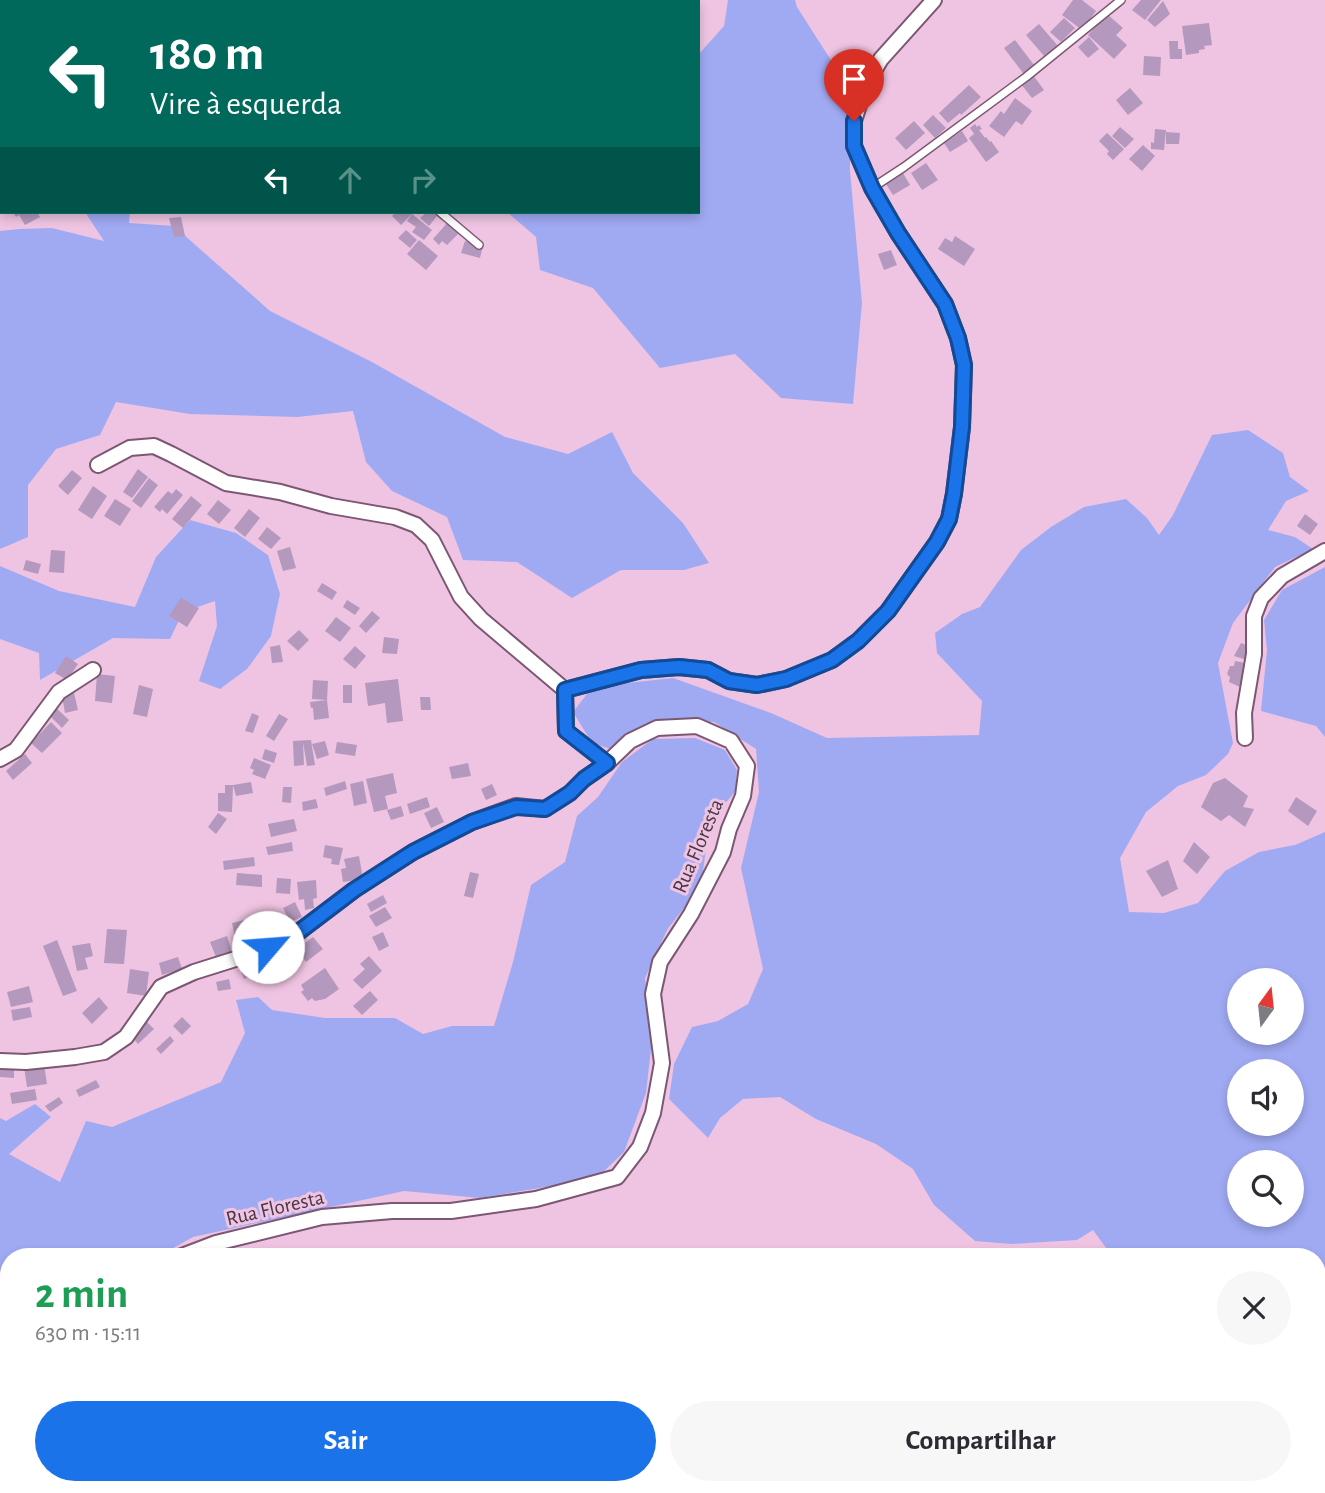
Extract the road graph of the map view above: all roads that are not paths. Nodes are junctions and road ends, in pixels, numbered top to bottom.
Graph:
1 (934, 0) edge
2 (1121, 0) edge
3 (872, 188) junction
4 (442, 214) edge
5 (480, 245) dead end
6 (99, 465) dead end
7 (1325, 551) edge
8 (93, 670) dead end
9 (565, 690) junction
10 (1245, 738) dead end
11 (0, 759) edge
12 (607, 763) junction
13 (0, 1061) edge
14 (201, 1248) edge

1 - 3 street
2 - 3 lane
3 - 9 street
4 - 5 lane
6 - 9 street
7 - 10 street
8 - 11 street
9 - 12 street
12 - 13 street, Rua Floresta
12 - 14 street, Rua Floresta

